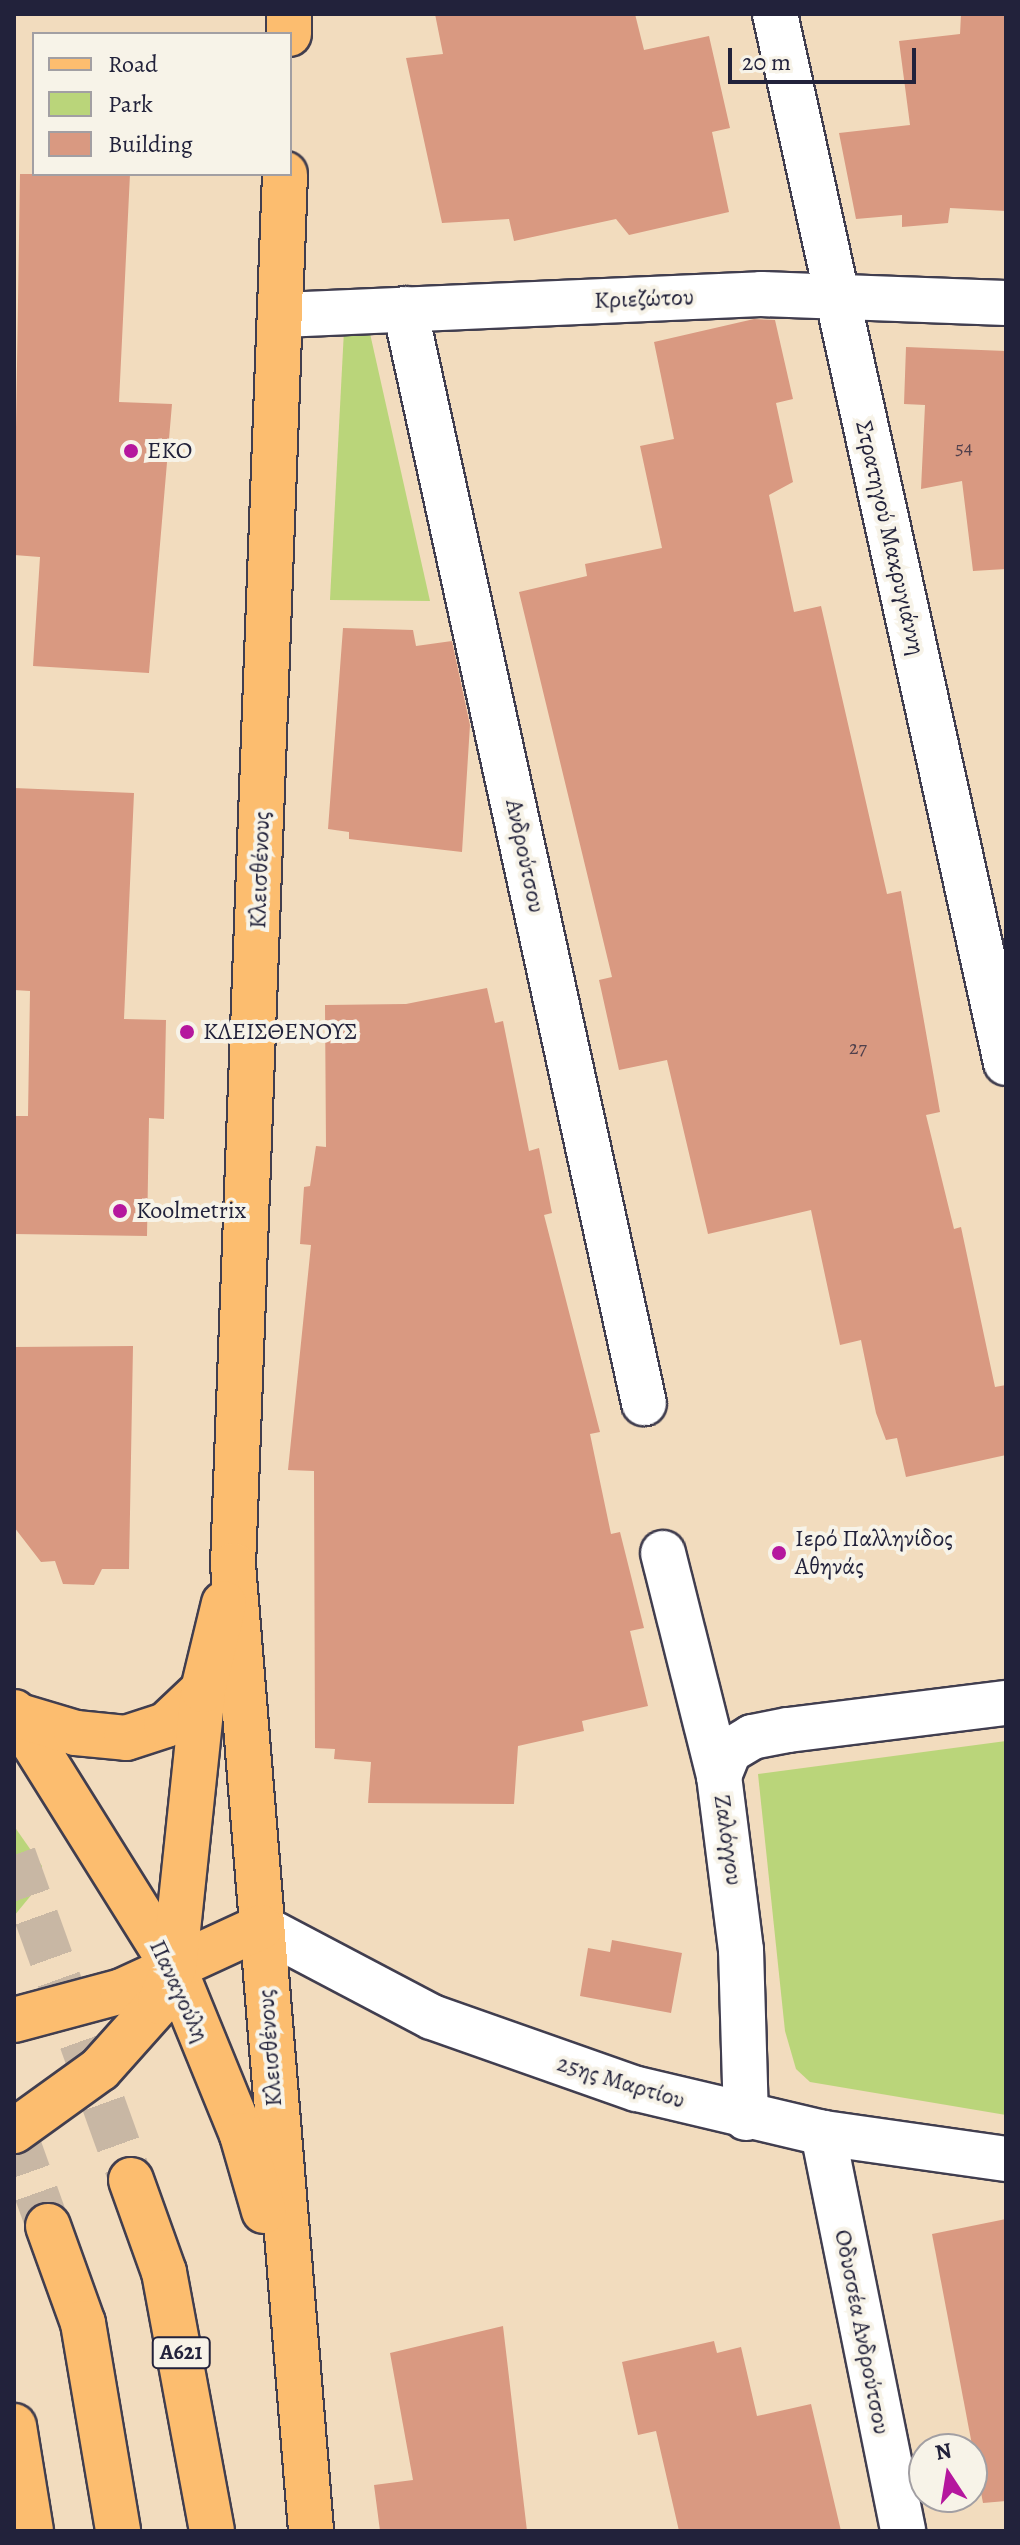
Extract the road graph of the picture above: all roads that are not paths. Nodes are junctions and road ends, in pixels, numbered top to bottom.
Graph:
1 (775, 14) edge
2 (285, 176) edge
3 (836, 294) junction
4 (1006, 303) edge
5 (405, 309) junction
6 (282, 315) junction
7 (1000, 1005) edge
8 (1006, 1063) edge
9 (644, 1403) dead end
10 (663, 1553) dead end
11 (233, 1565) junction
12 (203, 1690) junction
13 (1006, 1703) edge
14 (15, 1714) edge
15 (719, 1776) junction
16 (261, 1927) junction
17 (174, 1968) junction
18 (14, 2020) edge
19 (746, 2118) junction
20 (14, 2131) edge
21 (823, 2133) junction
22 (1006, 2159) edge
23 (131, 2180) tunnel mouth
24 (48, 2226) tunnel mouth
25 (289, 2295) junction
26 (14, 2426) edge
27 (24, 2506) edge
28 (118, 2531) edge
29 (212, 2531) edge
30 (311, 2531) edge
31 (903, 2531) edge

1 - 3 street, Στρατηγού Μακρυγιάννη
2 - 6 main road, Κλεισθένους
3 - 4 street, Κριεζώτου
3 - 5 street, Κριεζώτου
3 - 7 street, Στρατηγού Μακρυγιάννη
5 - 6 street, Κριεζώτου
5 - 9 street, Ανδρούτσου
6 - 11 main road, Κλεισθένους
7 - 8 street, Στρατηγού Μακρυγιάννη
10 - 15 street
11 - 12 main road, Κλεισθένους
11 - 16 main road, Κλεισθένους
12 - 14 main road
12 - 17 main road, Κλεισθένους
13 - 15 street, Ζαλόγγου
14 - 17 main road, Παναγούλη
15 - 19 street, Ζαλόγγου
16 - 17 main road
16 - 19 street, 25ης Μαρτίου
16 - 25 main road, Κλεισθένους
17 - 18 main road
17 - 20 main road
17 - 25 main road, Παναγούλη
19 - 21 street, 25ης Μαρτίου
21 - 22 street, 25ης Μαρτίου
21 - 31 street, Οδυσσέα Ανδρούτσου
23 - 29 main road, Α621
24 - 28 main road
25 - 30 main road, Κλεισθένους
26 - 27 main road

